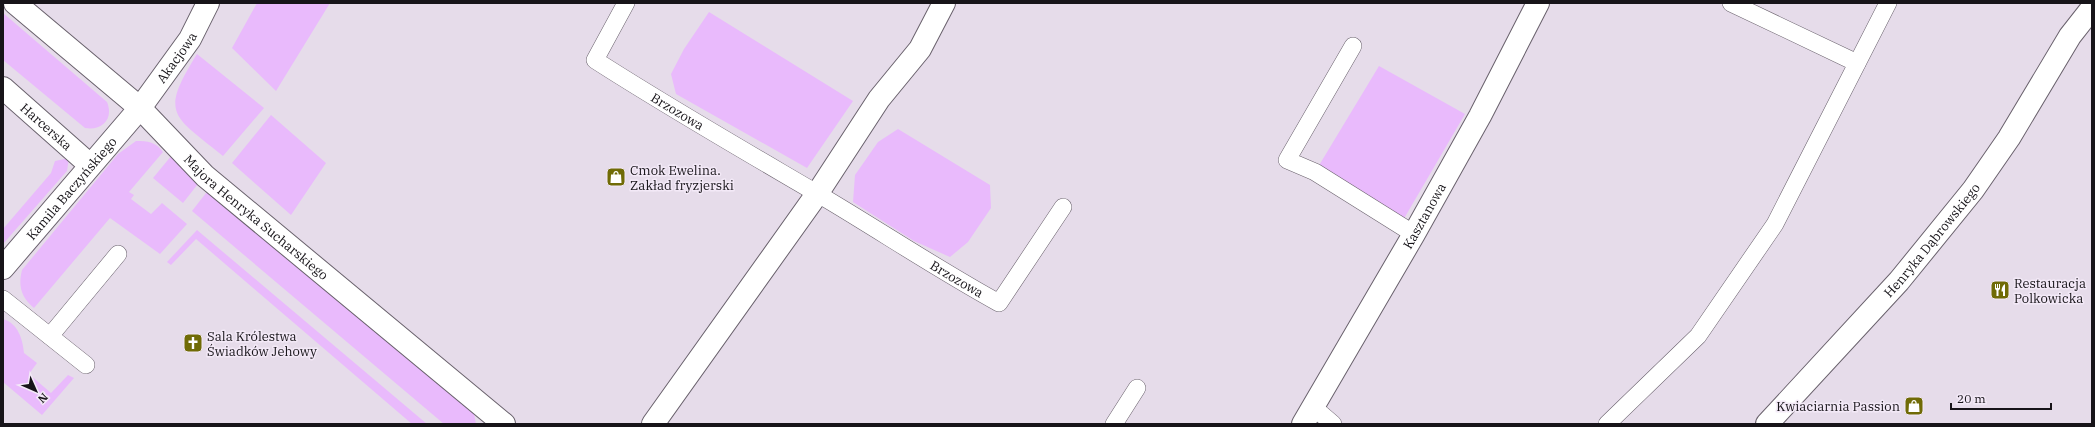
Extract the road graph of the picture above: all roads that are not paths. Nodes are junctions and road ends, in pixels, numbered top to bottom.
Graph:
1 (15, 3) edge
2 (208, 3) edge
3 (626, 3) edge
4 (944, 3) edge
5 (1538, 3) edge
6 (1731, 3) edge
7 (1888, 3) edge
8 (2078, 3) edge
9 (2092, 8) edge
10 (2070, 36) junction
11 (1353, 46) dead end
12 (1857, 63) junction
13 (3, 88) edge
14 (140, 108) junction
15 (90, 165) junction
16 (817, 194) junction
17 (1063, 207) dead end
18 (1414, 234) junction
19 (118, 254) dead end
20 (3, 268) edge
21 (3, 299) edge
22 (50, 336) junction
23 (86, 365) dead end
24 (1137, 388) dead end
25 (1308, 415) edge
26 (500, 423) edge
27 (653, 424) edge
28 (1114, 424) edge
29 (1333, 424) edge
30 (1607, 424) edge
31 (1767, 424) edge

1 - 14 street, Majora Henryka Sucharskiego
2 - 14 street, Akacjowa
3 - 16 lane, Brzozowa
4 - 16 street
5 - 18 street, Kasztanowa
6 - 12 lane
7 - 12 lane
8 - 10 street, Henryka Dąbrowskiego
9 - 10 street, Henryka Dąbrowskiego
10 - 31 street, Henryka Dąbrowskiego
11 - 18 lane
12 - 30 lane
13 - 15 street, Harcerska
14 - 15 street, Kamila Baczyńskiego
14 - 26 street, Majora Henryka Sucharskiego
15 - 20 street, Kamila Baczyńskiego
16 - 17 lane, Brzozowa
16 - 27 street
18 - 25 street, Kasztanowa
19 - 22 lane
21 - 22 lane
22 - 23 lane
24 - 28 lane
25 - 29 lane

